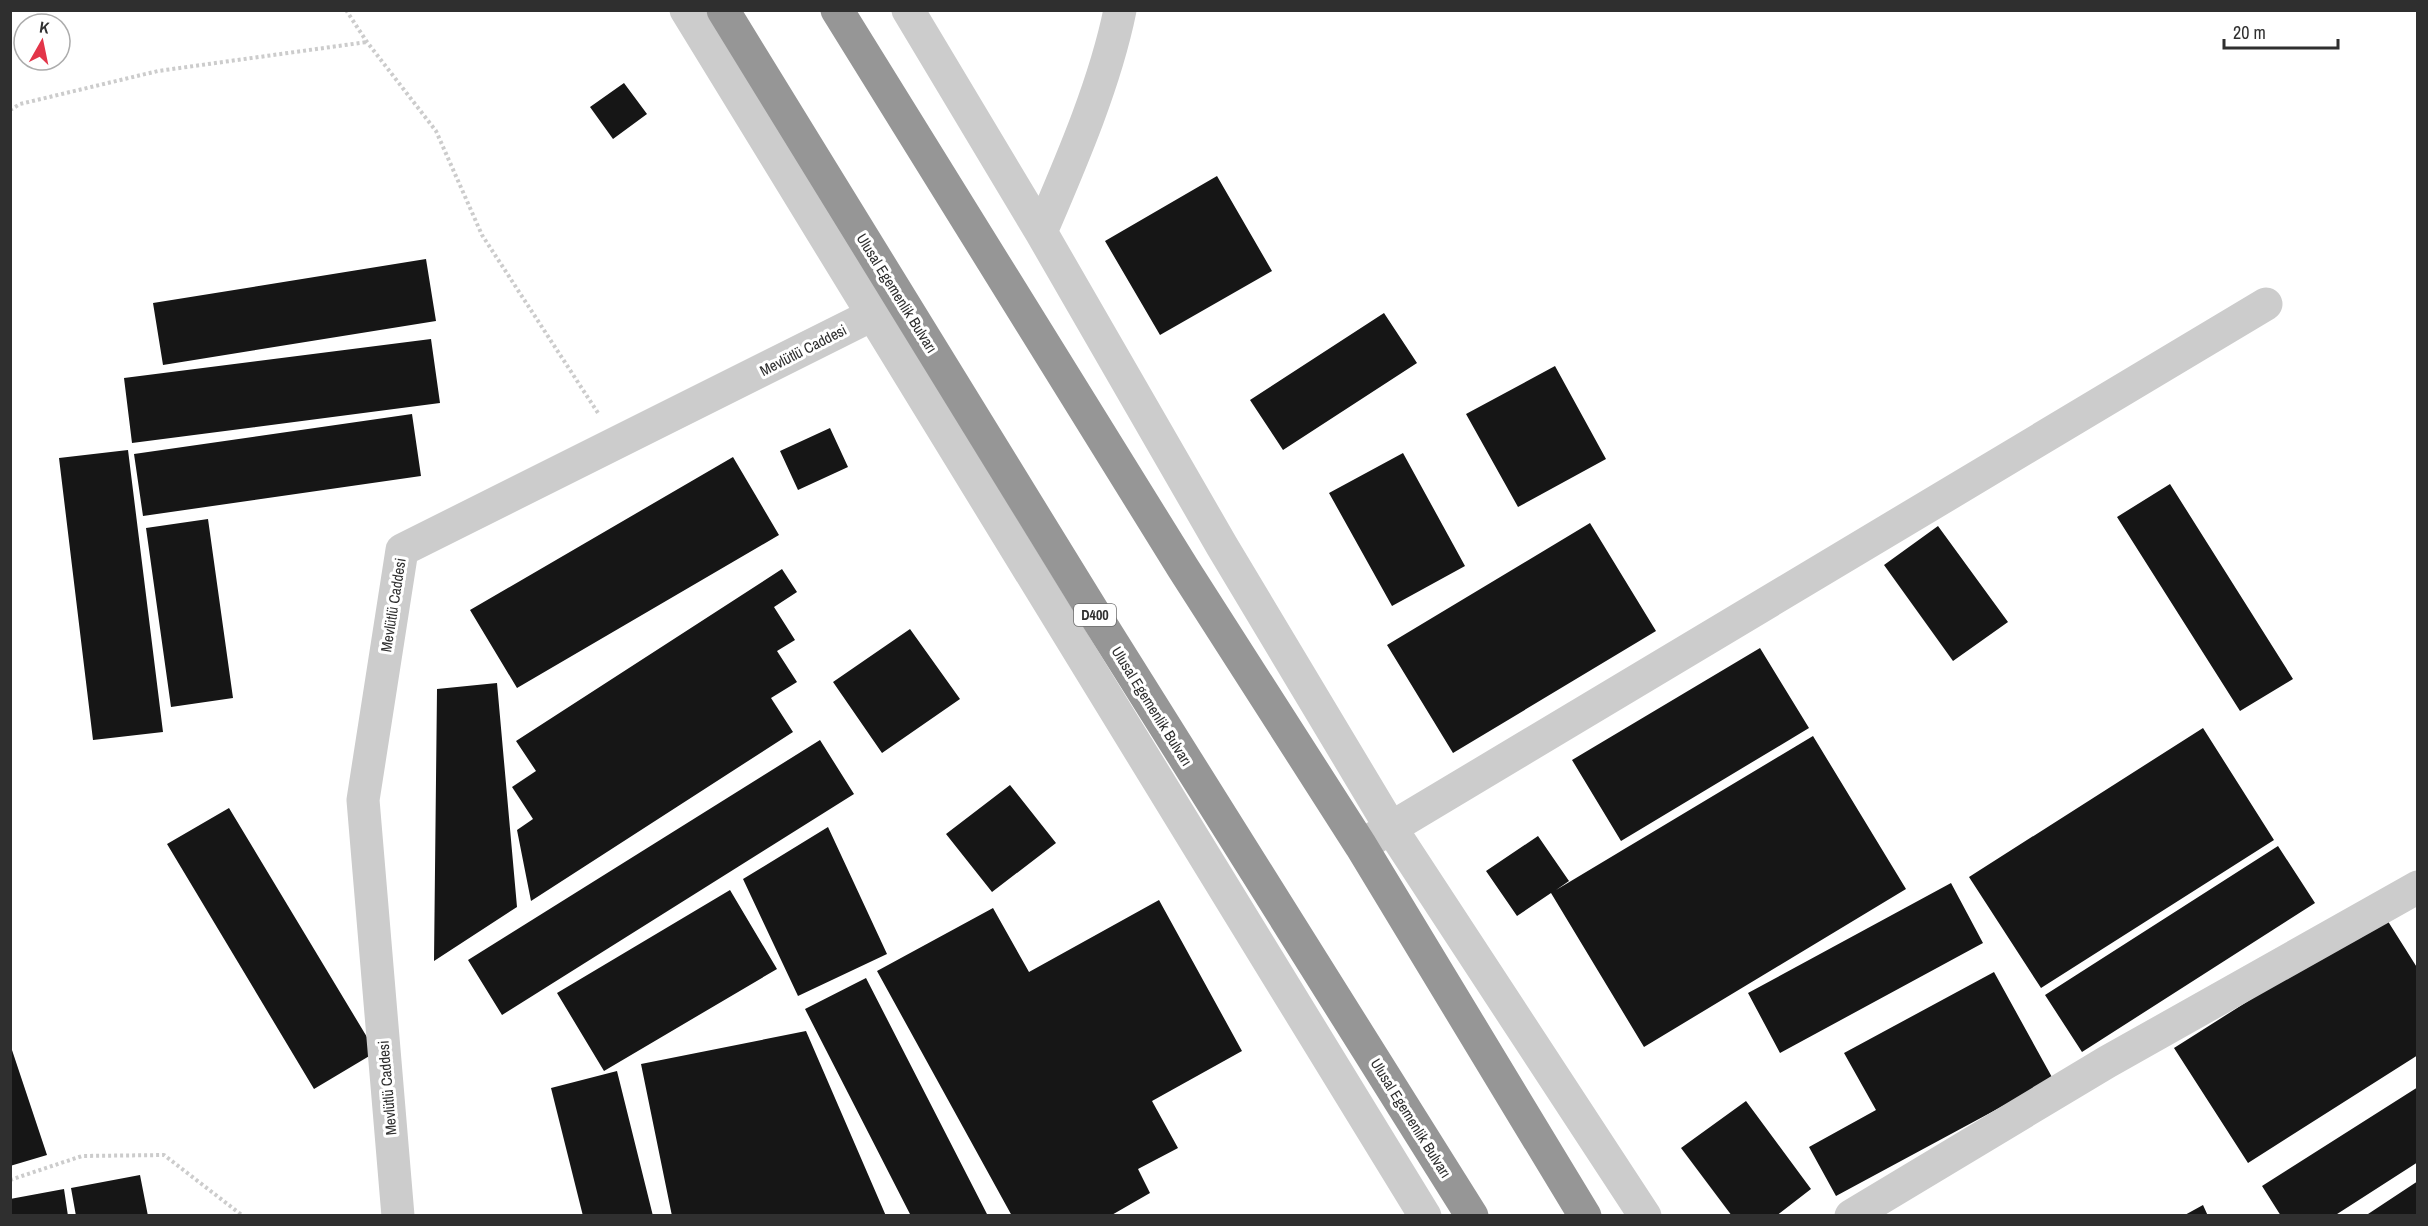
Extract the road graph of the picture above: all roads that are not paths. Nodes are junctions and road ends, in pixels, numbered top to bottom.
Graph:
1 (686, 10) edge
2 (723, 10) edge
3 (837, 10) edge
4 (908, 10) edge
5 (1120, 10) edge
6 (1041, 232) junction
7 (2266, 304) dead end
8 (888, 307) junction
9 (1392, 828) junction
10 (1361, 846) junction
11 (2418, 886) edge
12 (398, 1215) edge
13 (1425, 1215) edge
14 (1473, 1215) edge
15 (1585, 1215) edge
16 (1645, 1215) edge
17 (1851, 1215) edge

1 - 8 street
2 - 8 highway, Ulusal Egemenlik Bulvarı / D400
3 - 10 highway
4 - 6 street
5 - 6 street
6 - 9 street
7 - 9 street
8 - 12 street, Mevlütlü Caddesi
8 - 13 street
8 - 14 highway, Ulusal Egemenlik Bulvarı / D400
9 - 10 street
9 - 16 street
10 - 15 highway
11 - 17 street

